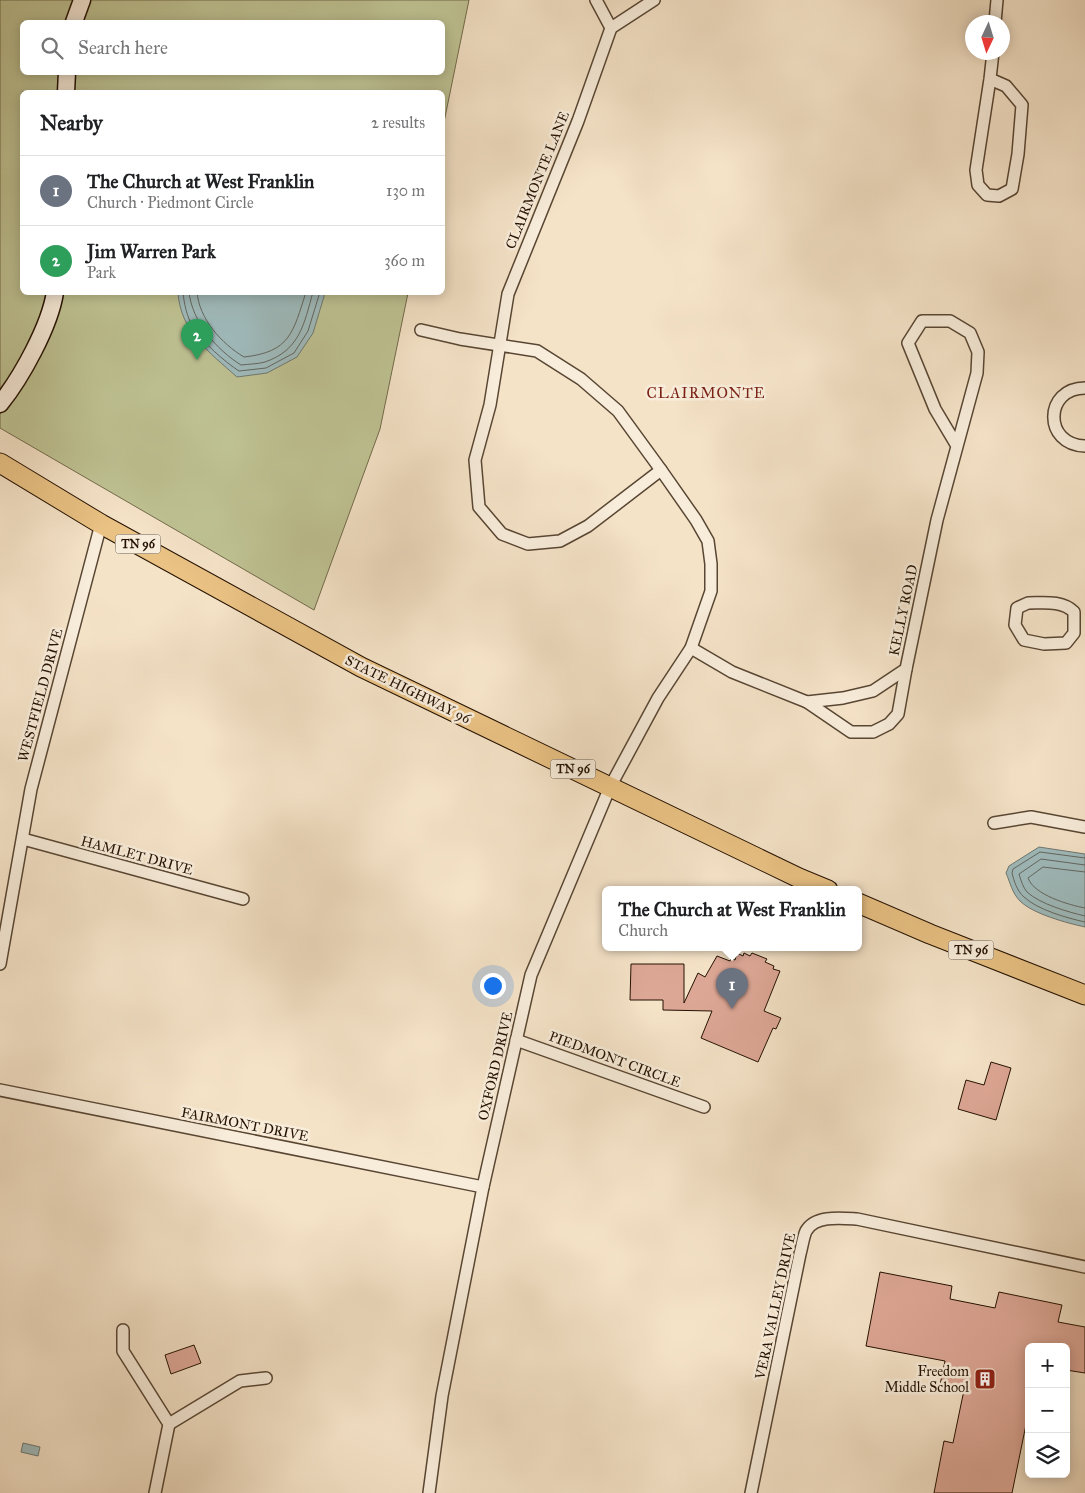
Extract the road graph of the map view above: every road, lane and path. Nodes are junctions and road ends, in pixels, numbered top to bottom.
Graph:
1 (82, 0) edge
2 (596, 0) edge
3 (654, 0) edge
4 (997, 0) edge
5 (996, 15) edge
6 (75, 20) edge
7 (611, 28) junction
8 (992, 60) edge
9 (66, 75) edge
10 (990, 78) junction
11 (66, 90) edge
12 (54, 295) edge
13 (421, 330) dead end
14 (499, 346) junction
15 (1085, 388) edge
16 (0, 404) edge
17 (957, 446) junction
18 (1085, 446) edge
19 (0, 463) edge
20 (661, 470) junction
21 (101, 524) junction
22 (1079, 633) edge
23 (691, 648) junction
24 (906, 668) junction
25 (807, 702) junction
26 (610, 787) junction
27 (994, 822) dead end
28 (1085, 827) edge
29 (23, 839) junction
30 (820, 886) edge
31 (243, 899) dead end
32 (862, 905) edge
33 (0, 964) edge
34 (1085, 995) edge
35 (516, 1040) junction
36 (0, 1090) edge
37 (704, 1107) dead end
38 (483, 1187) junction
39 (1085, 1267) edge
40 (123, 1330) dead end
41 (266, 1378) dead end
42 (169, 1424) junction
43 (155, 1493) edge
44 (429, 1493) edge
45 (751, 1493) edge

1 - 6 street
2 - 7 street
3 - 7 street
4 - 5 street
7 - 14 street, CLAIRMONTE LANE
8 - 10 street
9 - 11 street
10 - 10 street
12 - 16 street
13 - 14 street, OXFORD DRIVE
14 - 20 street, OXFORD DRIVE
14 - 20 street, CLAIRMONTE LANE
15 - 18 street
17 - 17 street, KELLY ROAD
17 - 24 street, KELLY ROAD
19 - 21 main road, STATE HIGHWAY 96 / TN 96
20 - 23 street, OXFORD DRIVE
21 - 26 main road, STATE HIGHWAY 96 / TN 96
21 - 29 street, WESTFIELD DRIVE
22 - 22 street
23 - 25 street, KELLY ROAD
23 - 26 street, OXFORD DRIVE
24 - 25 street, KELLY ROAD
24 - 25 street
26 - 30 main road, STATE HIGHWAY 96 / TN 96
26 - 35 street, OXFORD DRIVE
27 - 28 street
29 - 31 street, HAMLET DRIVE
29 - 33 street, WESTFIELD DRIVE
32 - 34 main road, TN 96
35 - 37 street, PIEDMONT CIRCLE
35 - 38 street, OXFORD DRIVE
36 - 38 street, FAIRMONT DRIVE
38 - 44 street, OXFORD DRIVE
39 - 45 street, VERA VALLEY DRIVE
40 - 42 street
41 - 42 street
42 - 43 street

